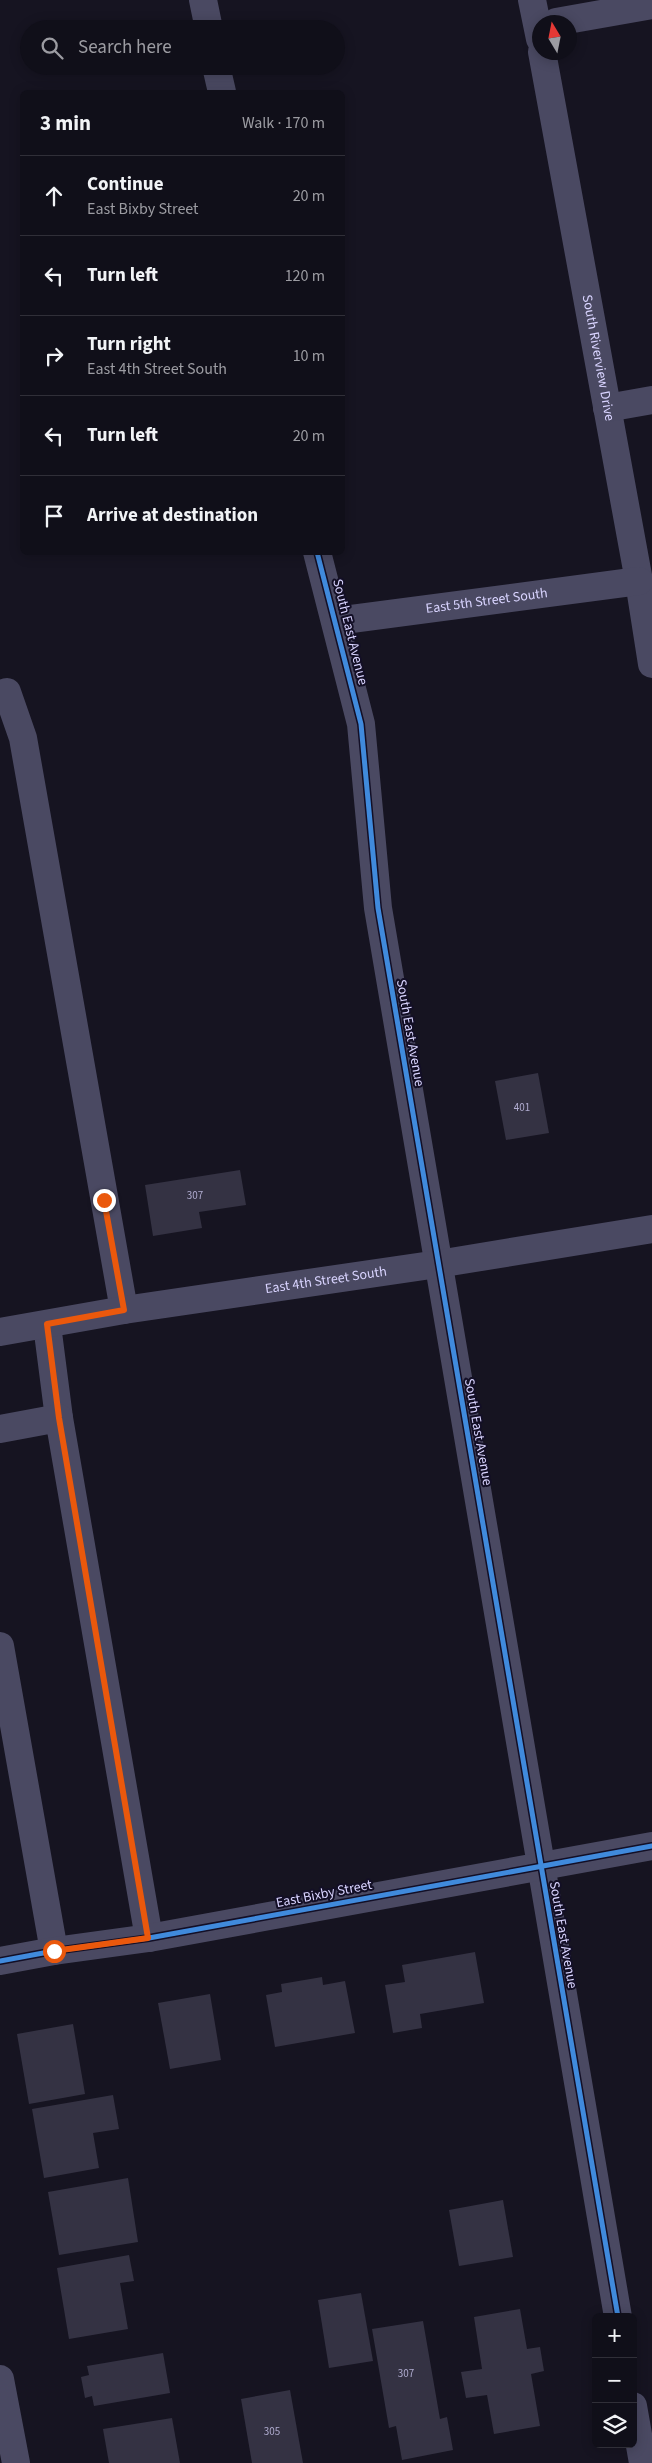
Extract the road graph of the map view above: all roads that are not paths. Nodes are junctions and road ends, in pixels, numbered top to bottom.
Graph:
1 (204, 0) edge
2 (652, 4) edge
3 (577, 17) edge
4 (207, 20) edge
5 (543, 60) edge
6 (218, 75) edge
7 (222, 90) edge
8 (652, 400) edge
9 (607, 408) junction
10 (318, 555) edge
11 (639, 581) junction
12 (336, 621) junction
13 (652, 664) edge
14 (4, 693) edge
15 (652, 1229) edge
16 (438, 1264) junction
17 (124, 1310) junction
18 (47, 1324) junction
19 (0, 1332) edge
20 (59, 1418) junction
21 (0, 1429) edge
22 (0, 1646) edge
23 (652, 1846) edge
24 (540, 1866) junction
25 (148, 1938) junction
26 (54, 1951) junction
27 (0, 1961) edge
28 (617, 2313) edge
29 (0, 2379) edge
30 (637, 2429) edge
31 (16, 2463) edge
32 (643, 2463) edge

1 - 4 street
2 - 3 street
5 - 9 street, South Riverview Drive
6 - 7 street
8 - 9 street
9 - 11 street, South Riverview Drive
10 - 12 street, South East Avenue
11 - 12 street, East 5th Street South
11 - 13 street, South Riverview Drive
12 - 16 street, South East Avenue
14 - 17 street
15 - 16 street, East 4th Street South
16 - 17 street, East 4th Street South
16 - 24 street, South East Avenue
17 - 18 street, East 4th Street South
18 - 19 street, East 4th Street South
18 - 20 street
20 - 21 street
20 - 25 street
22 - 26 street
23 - 24 street, East Bixby Street
24 - 25 street, East Bixby Street
24 - 28 street, South East Avenue
25 - 26 street, East Bixby Street
26 - 27 street, East Bixby Street
29 - 31 street
30 - 32 street

